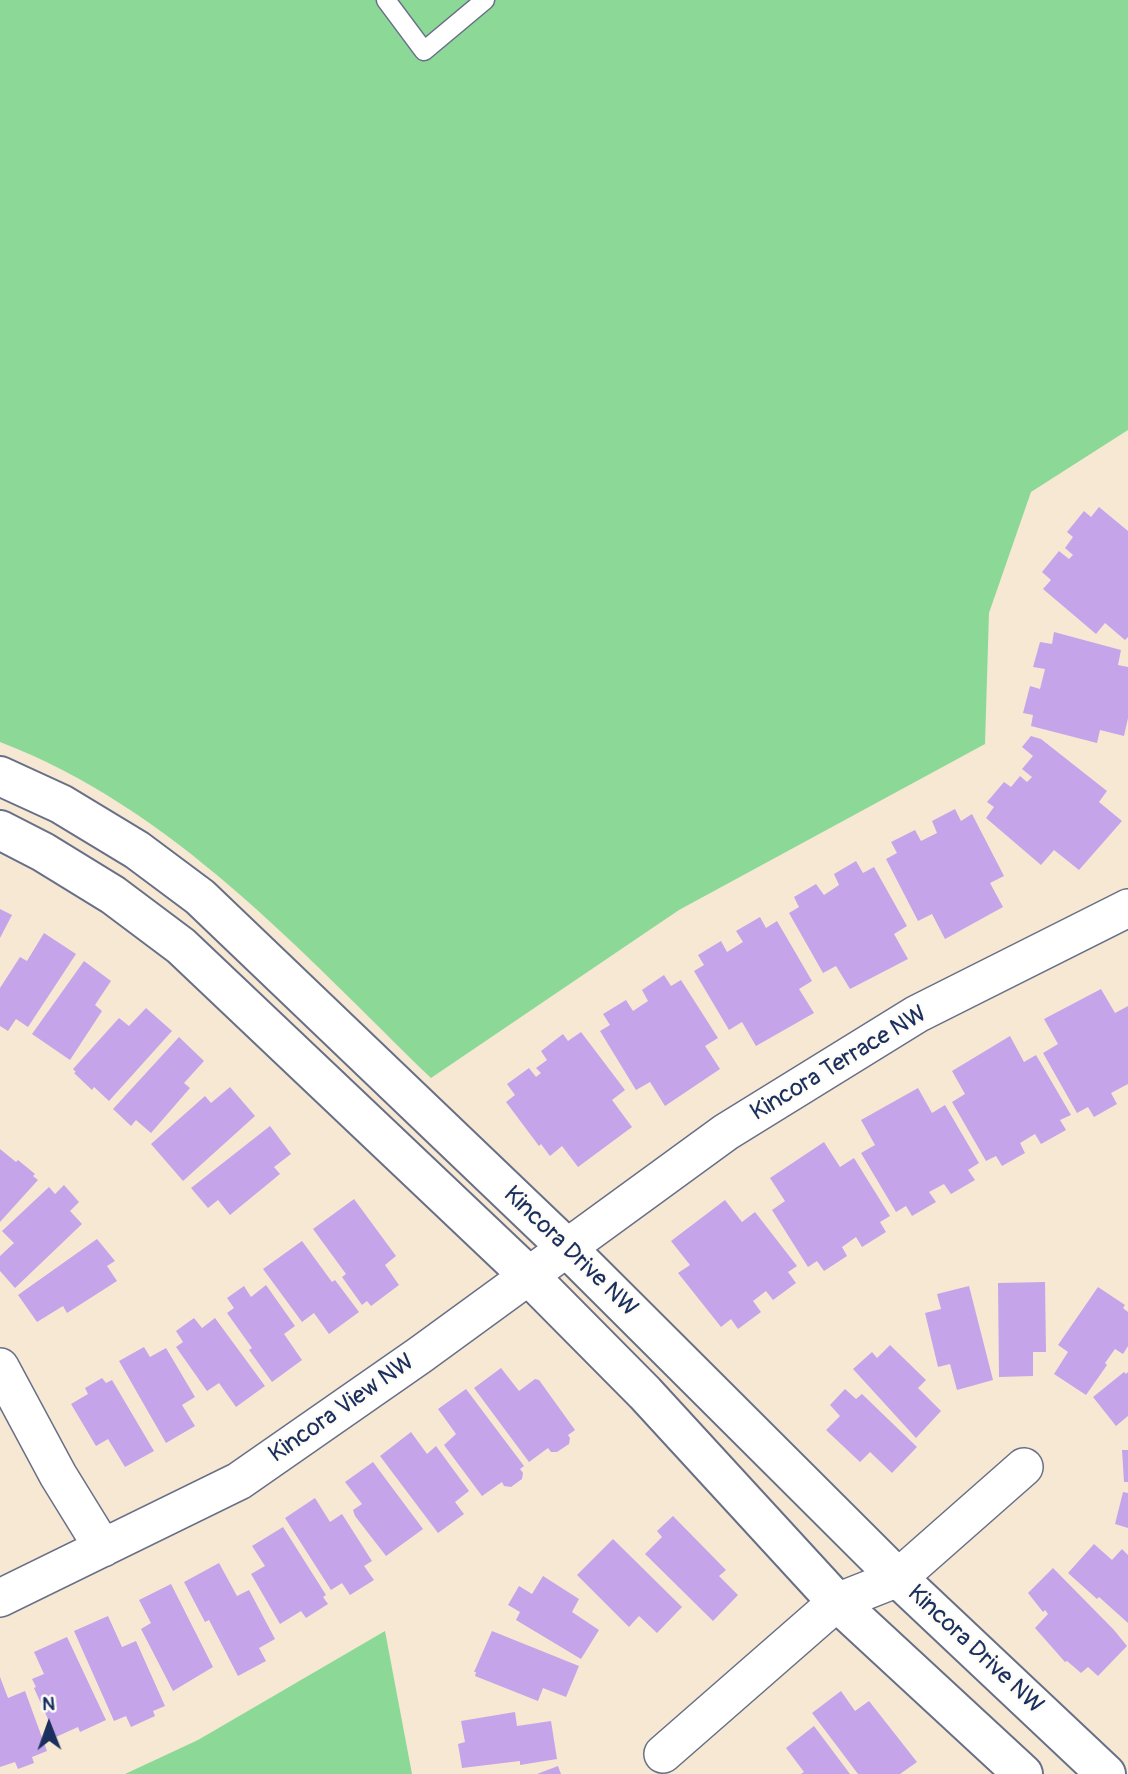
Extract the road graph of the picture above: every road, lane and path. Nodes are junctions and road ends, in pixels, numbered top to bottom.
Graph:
1 (386, 0) edge
2 (485, 0) edge
3 (0, 776) edge
4 (0, 830) edge
5 (1128, 908) edge
6 (567, 1248) junction
7 (528, 1275) junction
8 (0, 1367) edge
9 (1024, 1467) dead end
10 (103, 1548) junction
11 (898, 1578) junction
12 (0, 1598) edge
13 (837, 1602) junction
14 (663, 1754) dead end
15 (1023, 1774) edge
16 (1106, 1774) edge

1 - 2 lane
3 - 6 street, Kincora Drive NW
4 - 7 street, Kincora Drive NW
5 - 6 street, Kincora Terrace NW
6 - 7 street, Kincora View NW
6 - 11 street, Kincora Drive NW
7 - 10 street, Kincora View NW
7 - 13 street, Kincora Drive NW
8 - 10 street
9 - 11 street
10 - 12 street, Kincora View NW
11 - 13 street
11 - 16 street, Kincora Drive NW
13 - 14 street
13 - 15 street, Kincora Drive NW

